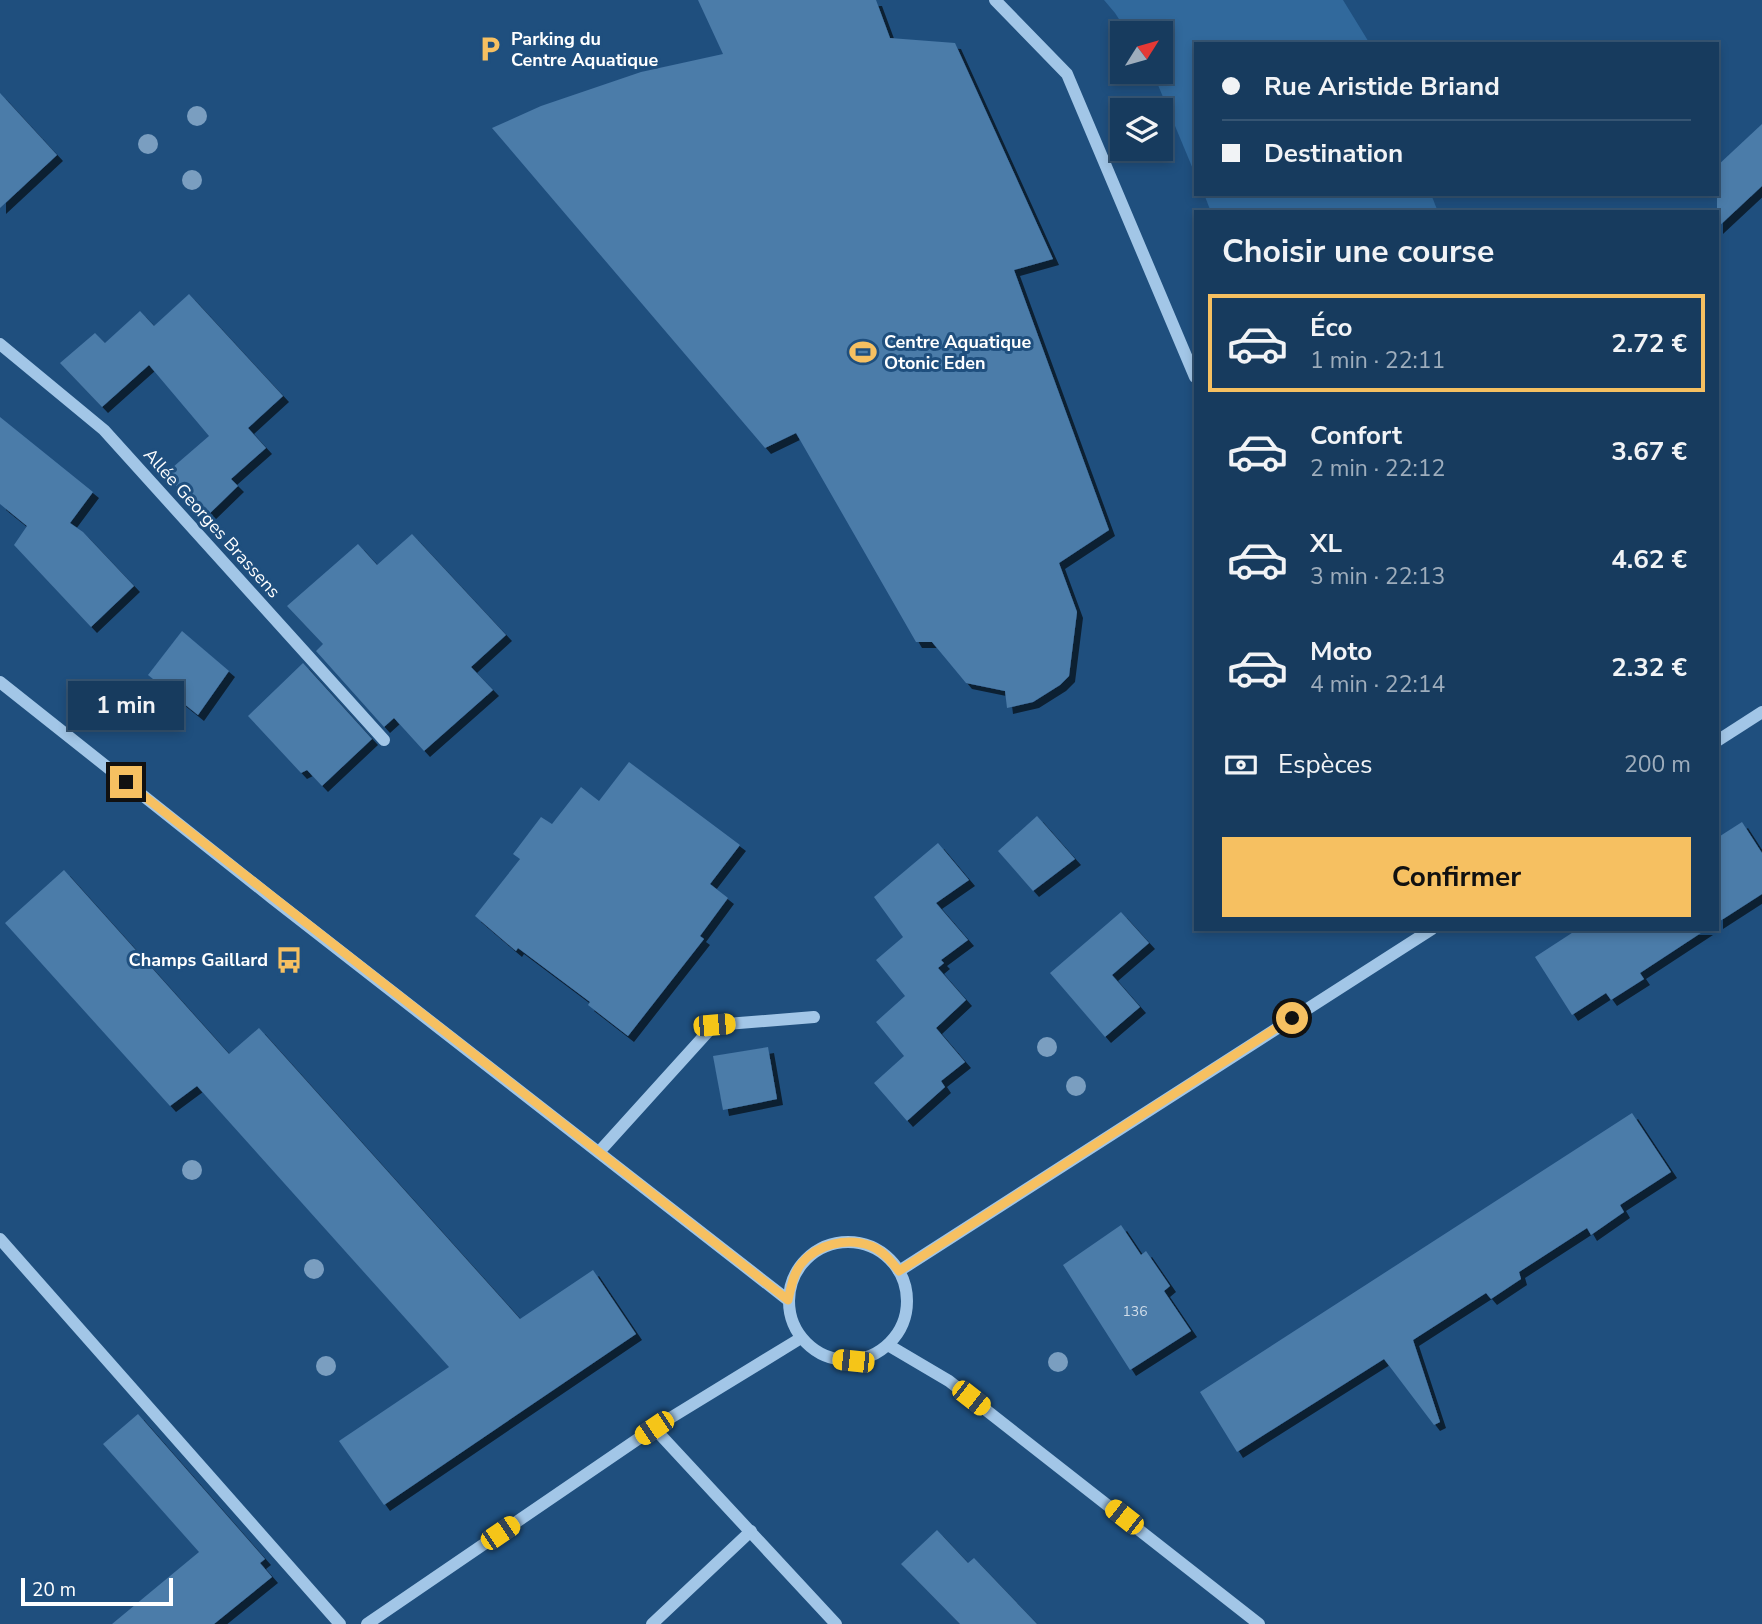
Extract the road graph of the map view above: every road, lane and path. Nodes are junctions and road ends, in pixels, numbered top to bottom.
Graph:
1 (987, 0) edge
2 (998, 3) edge
3 (0, 344) edge
4 (1194, 375) edge
5 (0, 682) edge
6 (1762, 712) edge
7 (384, 740) dead end
8 (1719, 740) edge
9 (1428, 931) edge
10 (814, 1017) dead end
11 (600, 1152) junction
12 (0, 1239) edge
13 (899, 1271) junction
14 (788, 1300) junction
15 (801, 1338) junction
16 (888, 1346) junction
17 (654, 1428) junction
18 (751, 1531) junction
19 (340, 1624) edge
20 (368, 1624) edge
21 (652, 1624) edge
22 (836, 1624) edge
23 (1259, 1624) edge

1 - 2 street
2 - 4 street
3 - 7 street, Allée Georges Brassens
5 - 11 street
6 - 8 street
9 - 13 street
10 - 11 street
11 - 14 street
12 - 19 street
13 - 14 street
13 - 16 street
14 - 15 street
15 - 16 street
15 - 17 street
16 - 23 street
17 - 18 street
17 - 20 street
18 - 21 street
18 - 22 street

